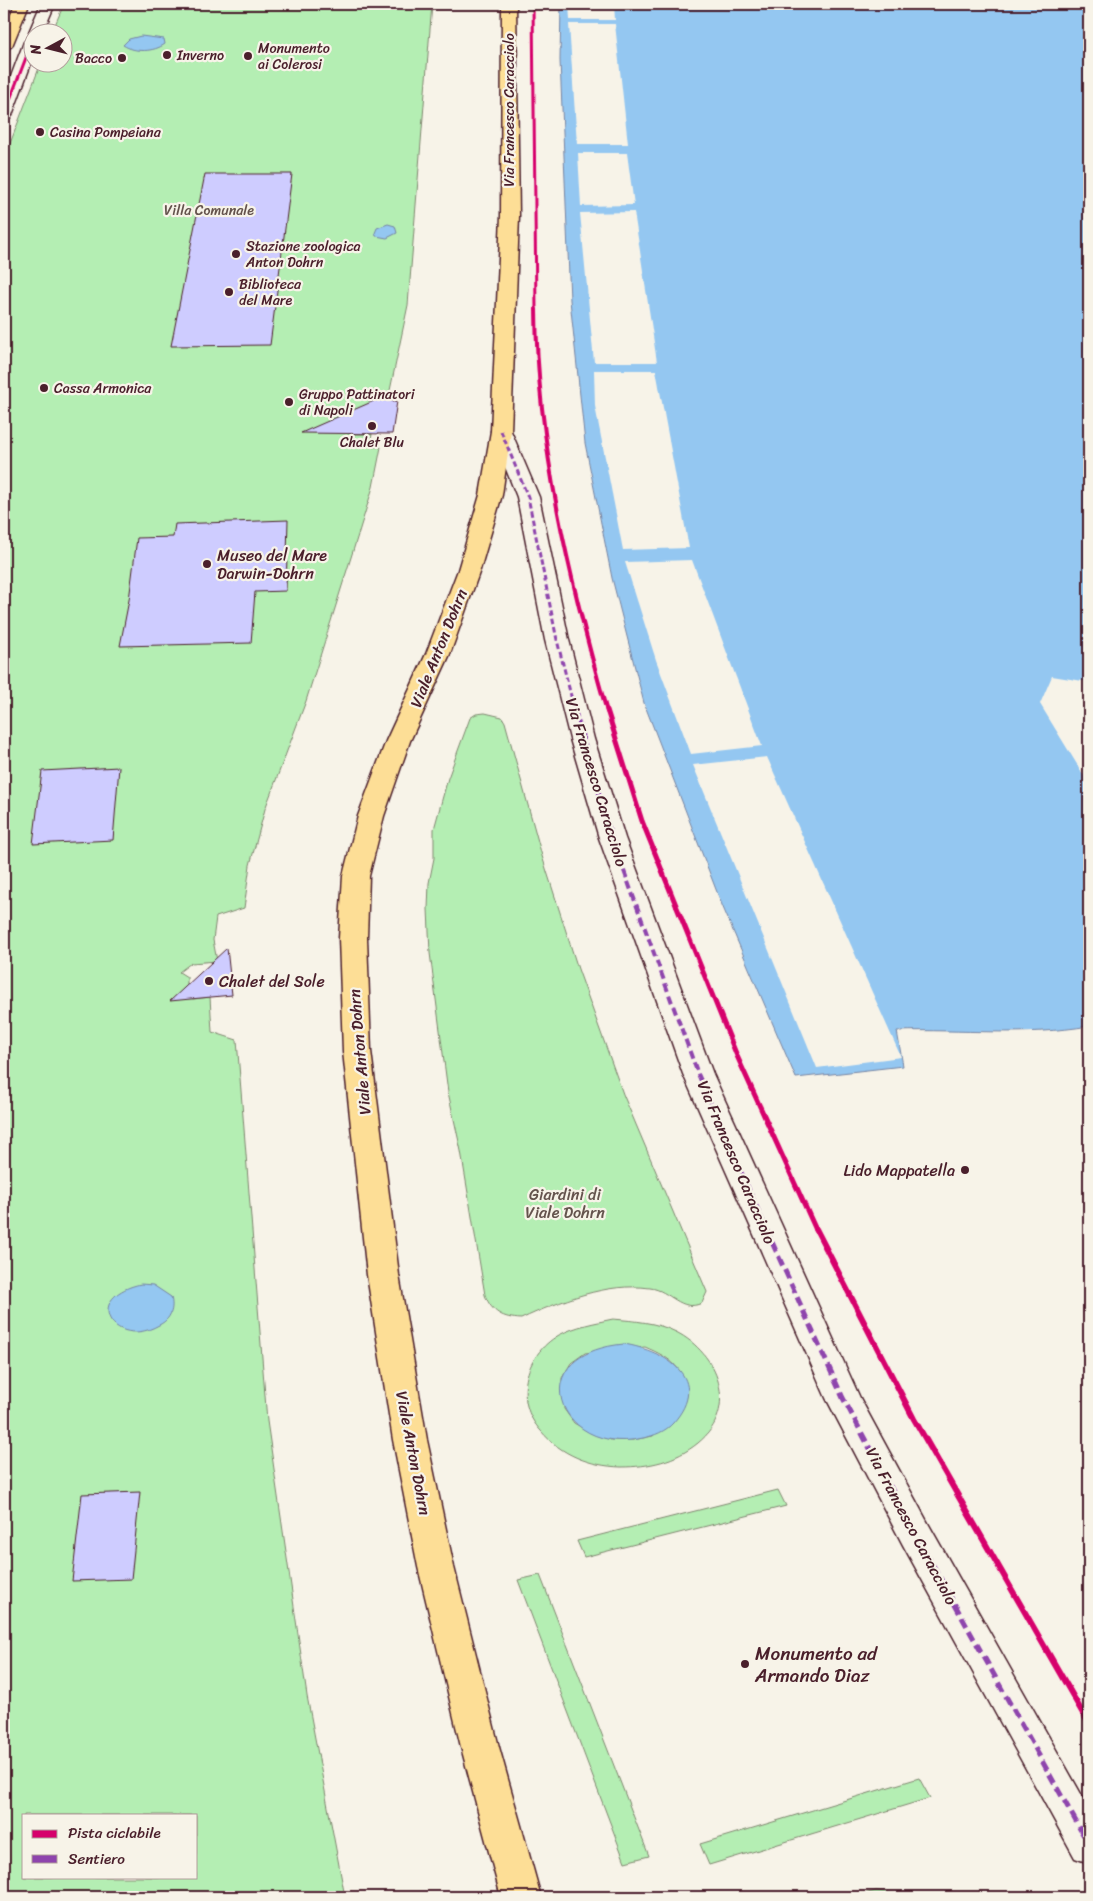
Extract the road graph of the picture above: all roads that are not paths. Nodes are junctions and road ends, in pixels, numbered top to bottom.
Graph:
1 (22, 4) edge
2 (48, 4) edge
3 (509, 4) edge
4 (40, 22) edge
5 (4, 46) edge
6 (22, 68) edge
7 (4, 115) edge
8 (510, 216) joint
9 (501, 431) junction
10 (1089, 1845) edge
11 (522, 1897) edge

1 - 5 main road
2 - 4 street
3 - 8 main road, Via Francesco Caracciolo
6 - 7 street
8 - 9 main road, Viale Anton Dohrn
9 - 10 street, Via Francesco Caracciolo
9 - 11 main road, Viale Anton Dohrn

